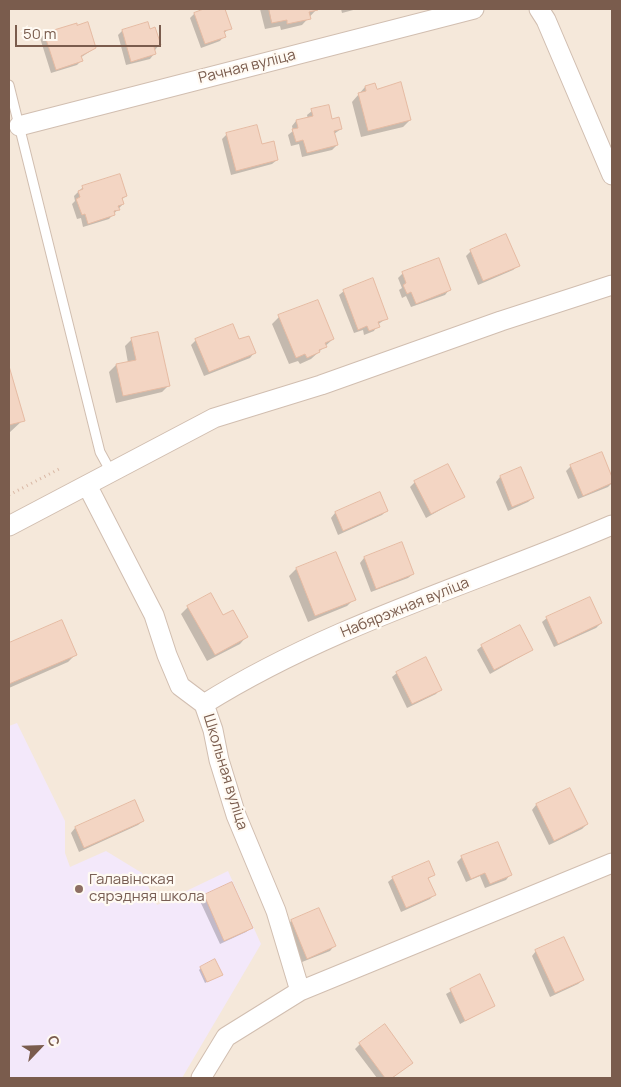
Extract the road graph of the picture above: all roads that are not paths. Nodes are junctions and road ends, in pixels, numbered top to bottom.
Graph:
1 (474, 9) edge
2 (539, 9) edge
3 (9, 85) edge
4 (19, 126) junction
5 (612, 175) edge
6 (612, 285) edge
7 (111, 472) junction
8 (88, 485) junction
9 (612, 525) edge
10 (9, 526) edge
11 (204, 704) junction
12 (612, 863) edge
13 (300, 991) junction
14 (201, 1078) edge

1 - 4 street, Рачная вуліца
2 - 5 street
3 - 4 lane
4 - 7 lane
6 - 7 street
7 - 8 street
8 - 10 street
8 - 11 street, Школьная вуліца
9 - 11 street, Набярэжная вуліца
11 - 13 street, Школьная вуліца
12 - 13 street
13 - 14 street

